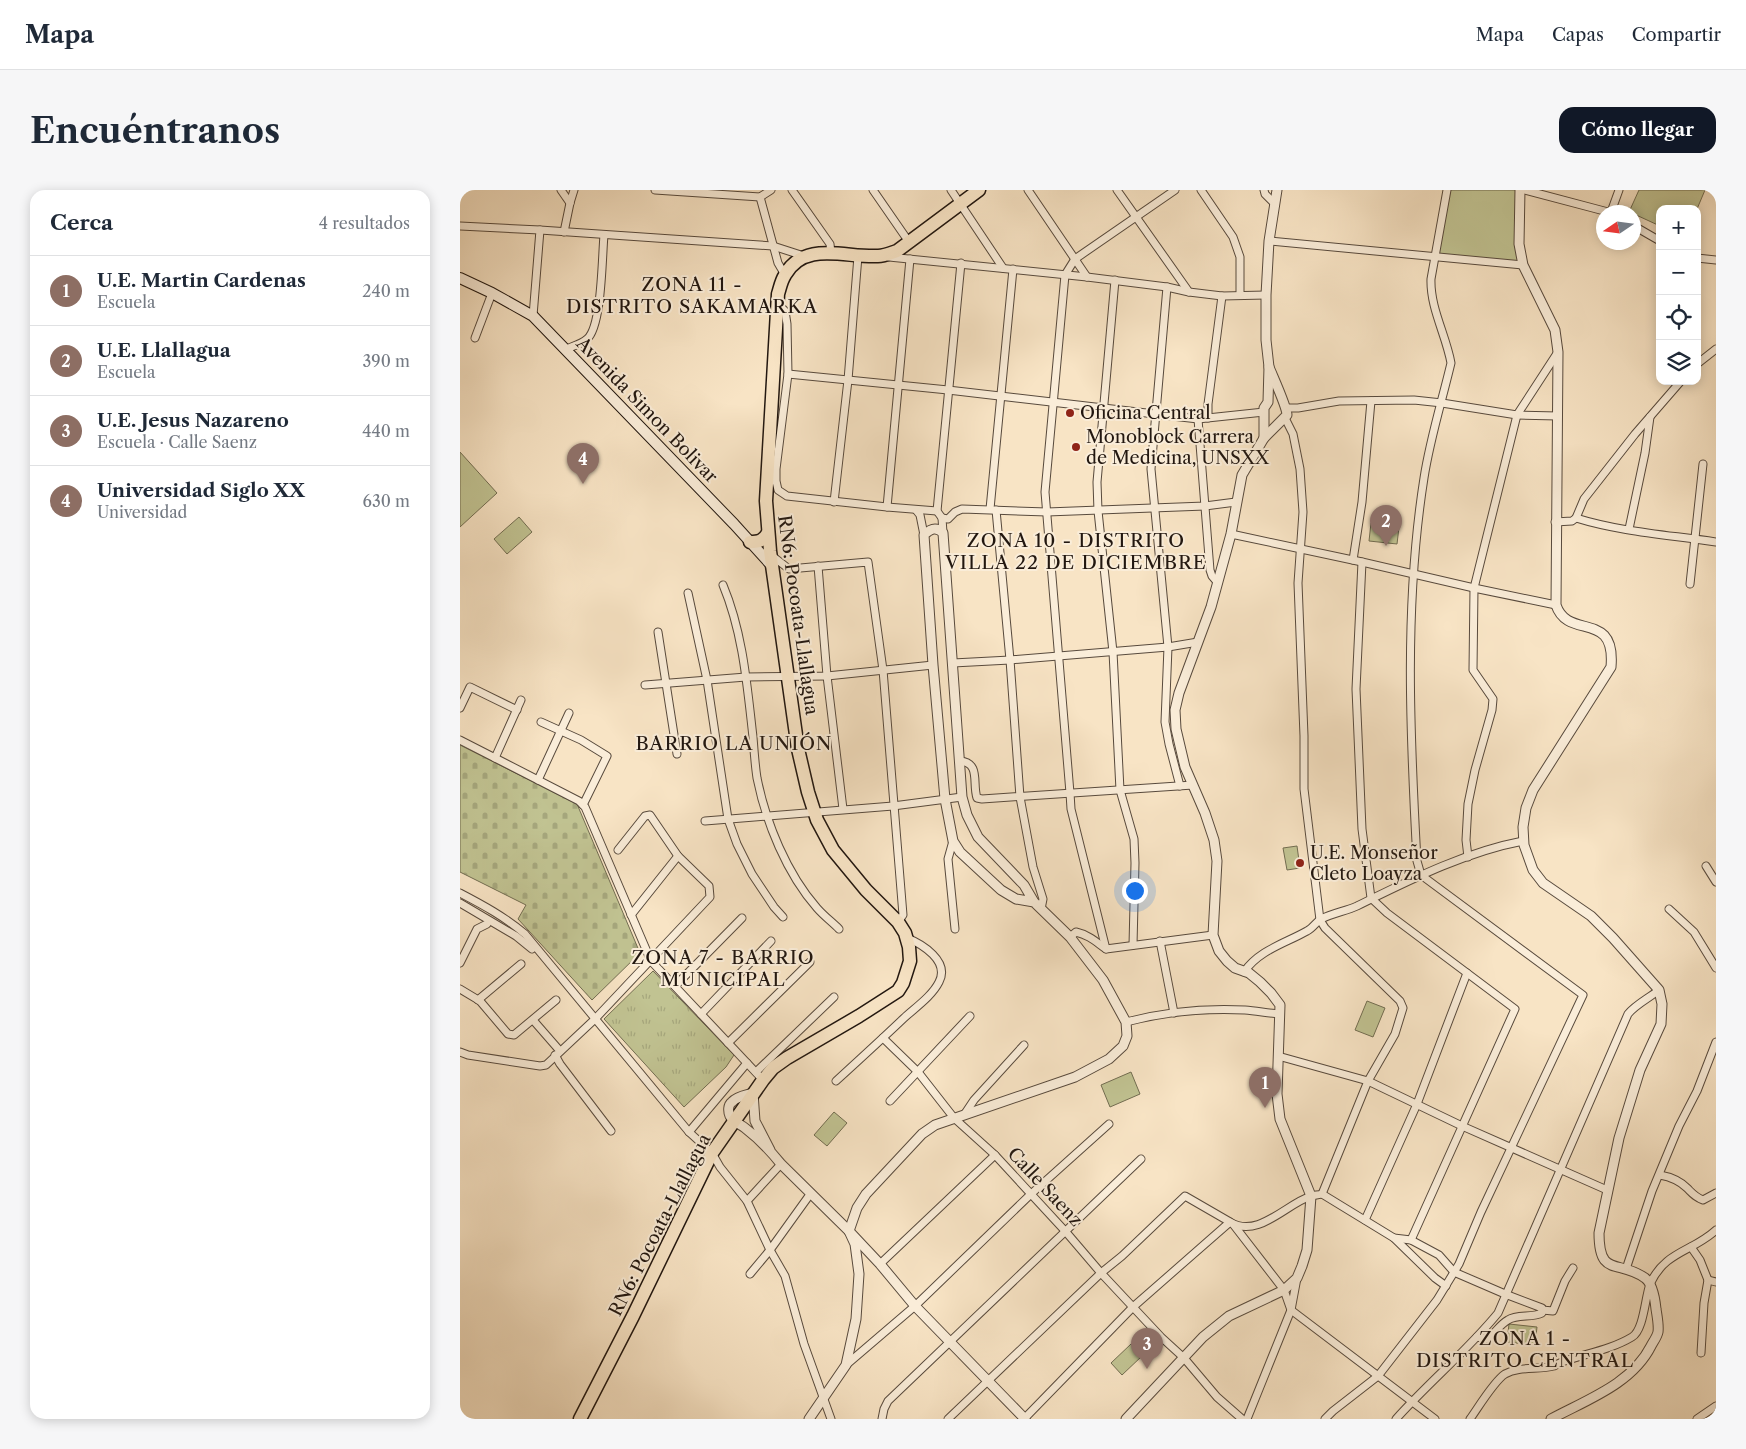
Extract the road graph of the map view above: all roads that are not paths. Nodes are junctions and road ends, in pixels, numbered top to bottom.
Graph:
1 (561, 190) edge
2 (574, 190) edge
3 (655, 190) edge
4 (771, 190) edge
5 (792, 190) edge
6 (872, 190) edge
7 (951, 190) edge
8 (979, 190) edge
9 (1028, 190) edge
10 (1118, 190) edge
11 (1175, 190) edge
12 (1201, 190) edge
13 (1264, 190) edge
14 (1277, 190) edge
15 (1447, 190) edge
16 (1520, 190) edge
17 (1525, 190) edge
18 (1619, 190) edge
19 (707, 191) edge
20 (760, 197) junction
21 (570, 203) junction
22 (960, 203) junction
23 (1274, 203) junction
24 (1613, 205) edge
25 (1596, 208) edge
26 (1137, 216) junction
27 (460, 226) edge
28 (540, 230) junction
29 (1641, 230) edge
30 (564, 232) junction
31 (604, 235) junction
32 (1656, 239) edge
33 (1269, 241) junction
34 (909, 242) junction
35 (773, 246) junction
36 (831, 253) junction
37 (804, 256) junction
38 (858, 256) junction
39 (881, 256) junction
40 (1434, 258) junction
41 (1701, 258) edge
42 (910, 259) junction
43 (1076, 259) junction
44 (1716, 260) edge
45 (961, 263) junction
46 (1523, 265) junction
47 (1003, 268) junction
48 (1013, 269) junction
49 (784, 275) junction
50 (1065, 275) junction
51 (1087, 277) junction
52 (460, 278) edge
53 (1115, 280) junction
54 (1167, 287) junction
55 (1189, 292) junction
56 (492, 293) junction
57 (1240, 295) junction
58 (1266, 295) junction
59 (1222, 296) junction
60 (777, 303) junction
61 (533, 316) junction
62 (475, 338) dead end
63 (566, 349) junction
64 (1716, 349) edge
65 (1558, 352) junction
66 (1701, 361) edge
67 (1269, 367) junction
68 (788, 374) junction
69 (848, 380) junction
70 (898, 385) junction
71 (1678, 385) edge
72 (948, 390) junction
73 (1002, 397) junction
74 (1371, 400) junction
75 (1268, 402) junction
76 (1053, 403) junction
77 (1442, 403) junction
78 (1285, 405) junction
79 (1103, 408) junction
80 (1264, 413) junction
81 (1156, 414) junction
82 (1517, 414) junction
83 (1558, 416) junction
84 (1650, 417) junction
85 (1198, 418) junction
86 (1208, 418) junction
87 (1282, 420) junction
88 (1264, 438) junction
89 (1703, 464) dead end
90 (834, 502) junction
91 (1236, 502) junction
92 (1205, 506) junction
93 (887, 508) junction
94 (1155, 508) junction
95 (916, 510) junction
96 (993, 510) junction
97 (937, 511) junction
98 (1098, 511) junction
99 (1047, 512) junction
100 (942, 518) junction
101 (1576, 518) junction
102 (1555, 522) junction
103 (1629, 529) junction
104 (768, 533) junction
105 (943, 533) junction
106 (1231, 534) junction
107 (924, 535) junction
108 (1695, 539) junction
109 (750, 542) junction
110 (1716, 542) edge
111 (1301, 550) junction
112 (771, 560) junction
113 (1353, 560) junction
114 (1362, 562) junction
115 (818, 566) junction
116 (1413, 574) junction
117 (1218, 584) junction
118 (1690, 584) dead end
119 (723, 585) dead end
120 (1474, 588) junction
121 (688, 593) dead end
122 (1556, 606) junction
123 (658, 632) dead end
124 (1198, 642) junction
125 (1168, 647) junction
126 (1113, 652) junction
127 (1058, 656) junction
128 (1010, 660) junction
129 (953, 663) junction
130 (933, 666) junction
131 (883, 670) junction
132 (827, 676) junction
133 (746, 677) junction
134 (788, 678) junction
135 (707, 680) junction
136 (666, 683) junction
137 (645, 685) dead end
138 (522, 700) dead end
139 (460, 708) edge
140 (517, 710) junction
141 (569, 713) dead end
142 (540, 722) dead end
143 (561, 730) junction
144 (460, 740) edge
145 (677, 754) dead end
146 (495, 758) junction
147 (960, 761) junction
148 (538, 780) junction
149 (1194, 785) junction
150 (1180, 786) junction
151 (1120, 790) junction
152 (1070, 793) junction
153 (962, 797) junction
154 (1020, 797) junction
155 (946, 799) junction
156 (583, 805) junction
157 (893, 806) junction
158 (843, 808) junction
159 (813, 812) junction
160 (768, 816) junction
161 (728, 819) junction
162 (705, 820) dead end
163 (953, 841) junction
164 (1524, 841) junction
165 (618, 850) dead end
166 (678, 856) junction
167 (1468, 857) junction
168 (1706, 866) dead end
169 (1421, 875) junction
170 (1716, 882) edge
171 (460, 893) edge
172 (1371, 898) junction
173 (1034, 902) junction
174 (460, 903) edge
175 (1041, 909) junction
176 (1668, 909) dead end
177 (631, 914) junction
178 (783, 917) dead end
179 (742, 918) dead end
180 (1320, 920) junction
181 (898, 922) junction
182 (486, 924) dead end
183 (839, 929) dead end
184 (955, 929) dead end
185 (1213, 935) junction
186 (1070, 937) junction
187 (906, 938) junction
188 (771, 941) dead end
189 (1160, 941) junction
190 (1133, 945) junction
191 (1106, 948) junction
192 (542, 957) junction
193 (651, 961) junction
194 (810, 962) dead end
195 (460, 963) edge
196 (522, 964) dead end
197 (1716, 968) edge
198 (1244, 972) junction
199 (1467, 973) junction
200 (675, 986) junction
201 (460, 989) edge
202 (1659, 990) junction
203 (834, 997) dead end
204 (478, 1000) junction
205 (556, 1000) dead end
206 (1174, 1013) junction
207 (701, 1014) junction
208 (1280, 1014) junction
209 (970, 1016) dead end
210 (595, 1019) junction
211 (533, 1020) junction
212 (1126, 1022) junction
213 (883, 1038) junction
214 (1716, 1042) edge
215 (728, 1043) junction
216 (1024, 1045) dead end
217 (460, 1052) edge
218 (558, 1053) junction
219 (1278, 1056) junction
220 (747, 1063) junction
221 (918, 1072) junction
222 (759, 1076) junction
223 (836, 1081) dead end
224 (1368, 1082) junction
225 (890, 1101) dead end
226 (752, 1104) junction
227 (1417, 1104) junction
228 (964, 1115) junction
229 (954, 1118) junction
230 (734, 1123) junction
231 (1109, 1124) dead end
232 (1462, 1126) junction
233 (611, 1131) dead end
234 (689, 1132) junction
235 (1511, 1148) junction
236 (770, 1150) junction
237 (712, 1153) junction
238 (995, 1155) junction
239 (1141, 1159) dead end
240 (780, 1164) junction
241 (1560, 1169) junction
242 (1660, 1175) junction
243 (1607, 1190) junction
244 (811, 1193) junction
245 (1716, 1193) edge
246 (1031, 1194) junction
247 (1322, 1194) junction
248 (1311, 1196) junction
249 (747, 1201) junction
250 (1365, 1220) junction
251 (1231, 1223) junction
252 (1716, 1230) edge
253 (849, 1231) junction
254 (1066, 1232) junction
255 (1394, 1238) junction
256 (1411, 1240) junction
257 (1691, 1247) junction
258 (770, 1250) junction
259 (880, 1264) junction
260 (1573, 1268) dead end
261 (1626, 1269) junction
262 (1454, 1272) junction
263 (1101, 1273) junction
264 (750, 1274) dead end
265 (1297, 1278) junction
266 (1712, 1281) edge
267 (1650, 1284) junction
268 (1446, 1286) junction
269 (1284, 1290) junction
270 (1505, 1294) junction
271 (914, 1306) junction
272 (1133, 1307) junction
273 (1291, 1310) junction
274 (1542, 1310) junction
275 (1477, 1337) junction
276 (951, 1343) junction
277 (1701, 1352) dead end
278 (1184, 1358) junction
279 (846, 1365) junction
280 (1378, 1376) junction
281 (988, 1382) junction
282 (823, 1401) junction
283 (1412, 1401) junction
284 (1716, 1406) edge
285 (580, 1419) edge
286 (809, 1419) edge
287 (831, 1419) edge
288 (882, 1419) edge
289 (948, 1419) edge
290 (1024, 1419) edge
291 (1126, 1419) edge
292 (1242, 1419) edge
293 (1247, 1419) edge
294 (1325, 1419) edge
295 (1396, 1419) edge
296 (1435, 1419) edge
297 (1470, 1419) edge
298 (1551, 1419) edge
299 (1697, 1419) edge

1 - 21 street
2 - 21 street
3 - 19 street
4 - 20 street
5 - 36 street
6 - 34 street
7 - 22 street
8 - 22 highway
9 - 43 street
10 - 26 street
11 - 26 street
12 - 57 street
13 - 23 street
14 - 23 street
15 - 40 street
16 - 46 street
17 - 25 street
18 - 24 street
19 - 20 street
20 - 35 street
21 - 30 street
22 - 34 highway
22 - 47 street
23 - 33 street
26 - 43 street
26 - 55 street
27 - 28 street
28 - 30 street
28 - 61 street
29 - 32 street
30 - 31 street
31 - 35 street
31 - 63 street
33 - 40 street
33 - 58 street
34 - 39 highway
35 - 37 street
35 - 49 street
36 - 37 highway
36 - 38 highway
37 - 49 highway
38 - 39 highway
38 - 69 street
39 - 42 street
40 - 46 street
40 - 77 street
41 - 44 street
42 - 45 street
42 - 70 street
43 - 50 street
43 - 51 street
45 - 47 street
45 - 72 street
46 - 65 street
47 - 48 street
48 - 50 street
48 - 73 street
49 - 60 highway, RN6: Pocoata-Llallagua
50 - 51 street
50 - 76 street
51 - 53 street
52 - 56 main road, Avenida Simon Bolivar
53 - 54 street
53 - 79 street
54 - 55 street
54 - 81 street
55 - 59 street
56 - 61 main road, Avenida Simon Bolivar
56 - 62 street
57 - 58 street
57 - 59 street
58 - 67 street
59 - 86 street
60 - 68 street
60 - 104 highway, RN6: Pocoata-Llallagua
61 - 63 main road, Avenida Simon Bolivar
63 - 109 main road, Avenida Simon Bolivar
64 - 66 street
65 - 82 street
65 - 83 street
67 - 75 street
67 - 78 street
68 - 69 street
68 - 90 street
69 - 70 street
69 - 90 street
70 - 72 street
70 - 93 street
71 - 84 street
72 - 73 street
72 - 97 street
73 - 76 street
73 - 96 street
74 - 77 street
74 - 78 street
74 - 113 street
75 - 78 street
75 - 80 street
76 - 79 street
76 - 99 street
77 - 82 street
77 - 116 street
78 - 87 street
79 - 81 street
79 - 98 street
80 - 86 street
80 - 87 street
80 - 88 street
81 - 85 street
81 - 94 street
82 - 83 street
82 - 120 street
83 - 102 street
84 - 101 street
84 - 103 street
85 - 86 street
85 - 92 street
87 - 88 street
87 - 111 street
88 - 91 street
89 - 108 street
90 - 93 street
91 - 92 street
91 - 106 street
92 - 94 street
92 - 117 street
93 - 95 street
94 - 98 street
94 - 125 street
95 - 97 street
95 - 107 street
96 - 99 street
96 - 100 street
96 - 128 street
97 - 100 street
98 - 99 street
98 - 126 street
99 - 127 street
100 - 105 street
101 - 102 street
101 - 103 street
102 - 122 street
103 - 108 street
104 - 109 highway
104 - 112 highway, RN6: Pocoata-Llallagua
105 - 107 street
105 - 129 street
106 - 111 street
106 - 117 street
107 - 130 street
108 - 110 street
108 - 118 street
109 - 112 main road, Avenida Simon Bolivar
111 - 113 street
111 - 180 street
112 - 115 street
112 - 134 highway, RN6: Pocoata-Llallagua
113 - 114 street
114 - 116 street
114 - 172 street
115 - 131 street
115 - 132 street
116 - 120 street
116 - 169 street
117 - 124 street
119 - 133 street
120 - 122 street
120 - 167 street
121 - 135 street
122 - 164 street
123 - 136 street
124 - 125 street
124 - 149 street
125 - 126 street
125 - 150 street
126 - 127 street
126 - 151 street
127 - 128 street
127 - 152 street
128 - 129 street
128 - 154 street
129 - 147 street
130 - 131 street
130 - 155 street
131 - 132 street
131 - 157 street
132 - 134 street
132 - 158 street
133 - 134 street
133 - 135 street
133 - 160 street
134 - 159 highway, RN6: Pocoata-Llallagua
135 - 136 street
135 - 161 street
136 - 137 street
136 - 145 street
138 - 140 street
139 - 140 street
140 - 146 street
141 - 143 street
142 - 143 street
143 - 148 street
143 - 156 street
144 - 146 street
146 - 148 street
147 - 153 street
147 - 154 street
148 - 156 street
149 - 150 street
149 - 185 street
150 - 151 street
151 - 152 street
151 - 190 street
152 - 154 street
152 - 191 street
153 - 155 street
153 - 173 street
154 - 175 street
155 - 157 street
155 - 163 street
156 - 177 street
157 - 158 street
157 - 181 street
158 - 159 street
159 - 160 street
159 - 181 highway, RN6: Pocoata-Llallagua
160 - 161 street
160 - 183 street
161 - 162 street
161 - 178 street
163 - 173 street
163 - 184 street
164 - 167 street
164 - 202 street
165 - 166 street
166 - 177 street
166 - 193 street
167 - 169 street
168 - 170 street
169 - 172 street
169 - 235 street
171 - 192 street
172 - 180 street
172 - 199 street
173 - 175 street
174 - 192 street
175 - 186 street
176 - 197 street
177 - 193 street
179 - 200 street
180 - 198 street
180 - 224 street
181 - 187 highway, RN6: Pocoata-Llallagua
182 - 195 street
185 - 189 street
185 - 198 street
186 - 191 street
186 - 212 street
187 - 213 street
187 - 222 highway, RN6: Pocoata-Llallagua
188 - 207 street
189 - 190 street
189 - 206 street
190 - 191 street
192 - 210 street
193 - 200 street
193 - 210 street
194 - 215 street
196 - 204 street
198 - 208 street
199 - 227 street
199 - 232 street
200 - 207 street
201 - 204 street
202 - 241 street
202 - 243 street
203 - 222 street
204 - 211 street
205 - 211 street
206 - 208 street
206 - 212 street
207 - 215 street
208 - 219 street
209 - 221 street
210 - 218 street
210 - 234 street
211 - 218 street
212 - 228 street
213 - 221 street, Calle Saenz
213 - 223 street
214 - 242 street
215 - 220 street
216 - 228 street
217 - 218 street
218 - 233 street
219 - 224 street
219 - 248 street
220 - 222 street
220 - 234 street
221 - 225 street
221 - 229 street, Calle Saenz
222 - 226 highway, RN6: Pocoata-Llallagua
224 - 227 street
224 - 247 street
226 - 230 highway, RN6: Pocoata-Llallagua
226 - 230 street
226 - 236 street
227 - 232 street
227 - 250 street
228 - 229 street
229 - 238 street, Calle Saenz
229 - 253 street
230 - 236 street
230 - 237 highway, RN6: Pocoata-Llallagua
231 - 246 street
232 - 235 street
232 - 256 street
234 - 237 street
235 - 241 street
235 - 262 street
236 - 240 street
237 - 249 street
237 - 285 highway, RN6: Pocoata-Llallagua
238 - 246 street, Calle Saenz
238 - 259 street
239 - 254 street
240 - 244 street
240 - 249 street
241 - 243 street
241 - 270 street
242 - 245 street
242 - 261 street
243 - 261 street
244 - 253 street
244 - 258 street
246 - 254 street, Calle Saenz
246 - 271 street
247 - 248 street
247 - 250 street
248 - 251 street
248 - 265 street
249 - 258 street
250 - 255 street
251 - 263 street
251 - 269 street
251 - 272 street
252 - 257 street
253 - 259 street
253 - 279 street
254 - 263 street, Calle Saenz
254 - 276 street
255 - 256 street
255 - 268 street
256 - 262 street
257 - 266 street
257 - 267 street
258 - 264 street
258 - 282 street
259 - 271 street
260 - 274 street
261 - 267 street
262 - 268 street
262 - 270 street
263 - 272 street, Calle Saenz
263 - 281 street
265 - 269 street
265 - 273 street
266 - 277 street
267 - 297 street
267 - 298 street
268 - 280 street
269 - 273 street
269 - 278 street
270 - 274 street
270 - 275 street
271 - 276 street
271 - 279 street
272 - 278 street, Calle Saenz
272 - 290 street
273 - 280 street
273 - 293 street
274 - 275 street
275 - 283 street
276 - 281 street
276 - 288 street
278 - 291 street
278 - 292 street, Calle Saenz
279 - 282 street
280 - 283 street
280 - 294 street
281 - 289 street
281 - 290 street
282 - 286 street
282 - 287 street
283 - 295 street
283 - 296 street
284 - 299 street

